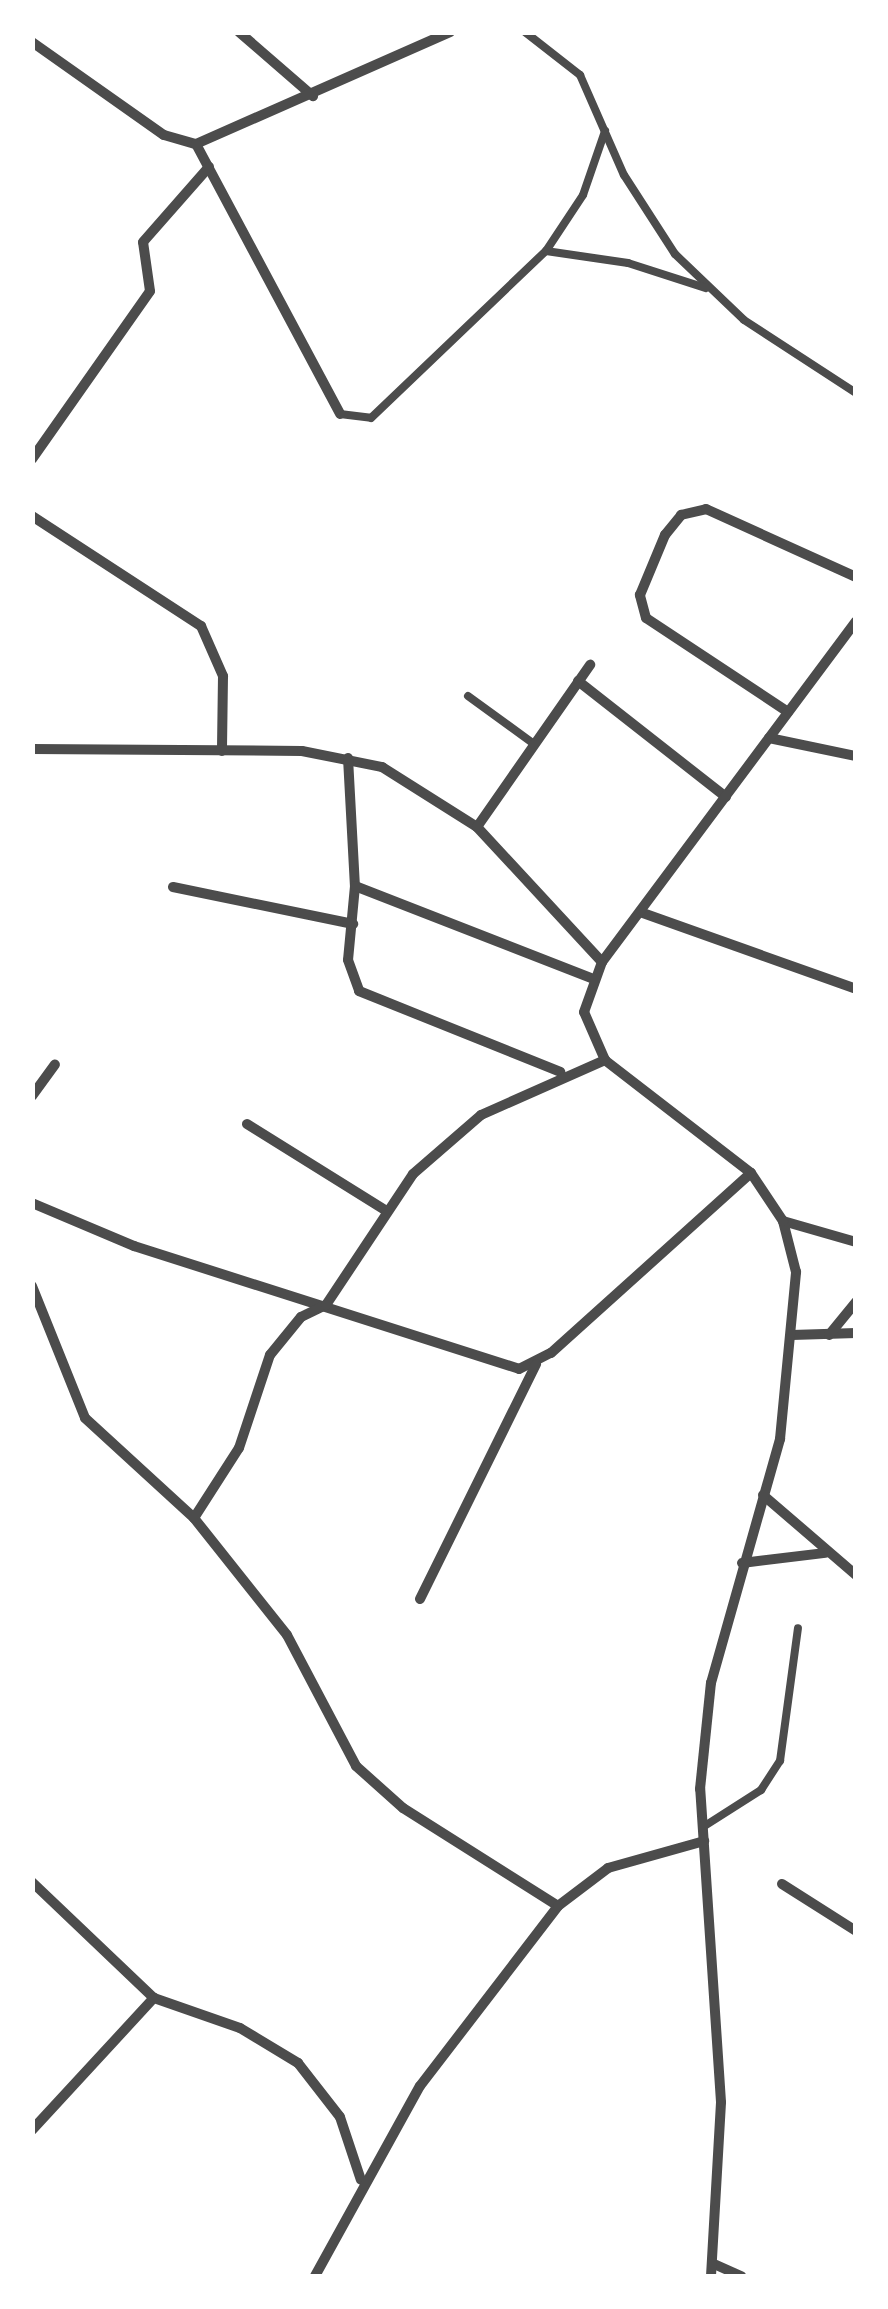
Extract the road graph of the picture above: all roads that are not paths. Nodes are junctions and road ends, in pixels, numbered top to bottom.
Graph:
1 (239, 32) edge
2 (450, 32) edge
3 (525, 32) edge
4 (32, 42) edge
5 (314, 96) junction
6 (604, 131) junction
7 (196, 144) junction
8 (209, 167) junction
9 (546, 250) junction
10 (708, 289) junction
11 (856, 393) edge
12 (340, 414) joint
13 (32, 460) edge
14 (32, 516) edge
15 (856, 577) edge
16 (856, 621) edge
17 (590, 665) dead end
18 (578, 681) junction
19 (468, 696) dead end
20 (788, 712) junction
21 (770, 738) junction
22 (534, 744) junction
23 (32, 749) edge
24 (222, 752) junction
25 (856, 756) edge
26 (348, 758) junction
27 (726, 796) junction
28 (477, 827) junction
29 (355, 886) junction
30 (173, 887) dead end
31 (640, 912) junction
32 (353, 924) junction
33 (602, 962) junction
34 (591, 978) junction
35 (856, 989) edge
36 (605, 1060) junction
37 (54, 1064) dead end
38 (560, 1072) junction
39 (32, 1096) edge
40 (247, 1124) dead end
41 (751, 1173) junction
42 (32, 1203) edge
43 (385, 1210) junction
44 (783, 1221) junction
45 (856, 1242) edge
46 (32, 1286) edge
47 (856, 1302) edge
48 (326, 1305) junction
49 (856, 1333) edge
50 (792, 1335) junction
51 (830, 1335) junction
52 (536, 1364) junction
53 (763, 1495) junction
54 (194, 1518) junction
55 (826, 1553) junction
56 (742, 1562) junction
57 (856, 1575) edge
58 (420, 1599) dead end
59 (798, 1628) dead end
60 (703, 1826) junction
61 (704, 1842) junction
62 (32, 1882) edge
63 (782, 1884) dead end
64 (558, 1906) junction
65 (856, 1931) edge
66 (154, 1998) junction
67 (32, 2130) edge
68 (361, 2181) junction
69 (714, 2264) junction
70 (315, 2276) edge
71 (711, 2276) edge
72 (741, 2276) edge

1 - 5 street
2 - 5 street
3 - 6 lane
4 - 7 street
5 - 7 street
6 - 9 lane
6 - 10 lane
7 - 8 street
8 - 12 street
8 - 13 street
9 - 10 lane
9 - 12 lane
10 - 11 lane
14 - 24 street
15 - 20 street
16 - 20 street
17 - 18 street
18 - 22 street
18 - 27 street
19 - 22 lane
20 - 21 street
21 - 25 street
21 - 27 street
22 - 28 street
23 - 24 street
24 - 26 street
26 - 28 street
26 - 29 street
27 - 31 street
28 - 33 street
29 - 32 street
29 - 34 street
30 - 32 street
31 - 33 street
31 - 35 street
32 - 38 street
33 - 34 street
34 - 36 street
36 - 38 street
36 - 41 street
37 - 39 street
38 - 43 street
40 - 43 street
41 - 44 street
41 - 52 street
42 - 48 street
43 - 48 street
44 - 45 street
44 - 50 street
46 - 54 street
47 - 51 street
48 - 52 street
48 - 54 street
49 - 51 street
50 - 51 street
50 - 53 street
52 - 58 street
53 - 55 street
53 - 56 street
54 - 64 street
55 - 56 street
55 - 57 street
56 - 60 street
59 - 60 lane
60 - 61 street
61 - 64 street
61 - 69 street
62 - 66 street
63 - 65 street
64 - 68 street
66 - 67 street
66 - 68 street
68 - 70 street
69 - 71 street
69 - 72 street

